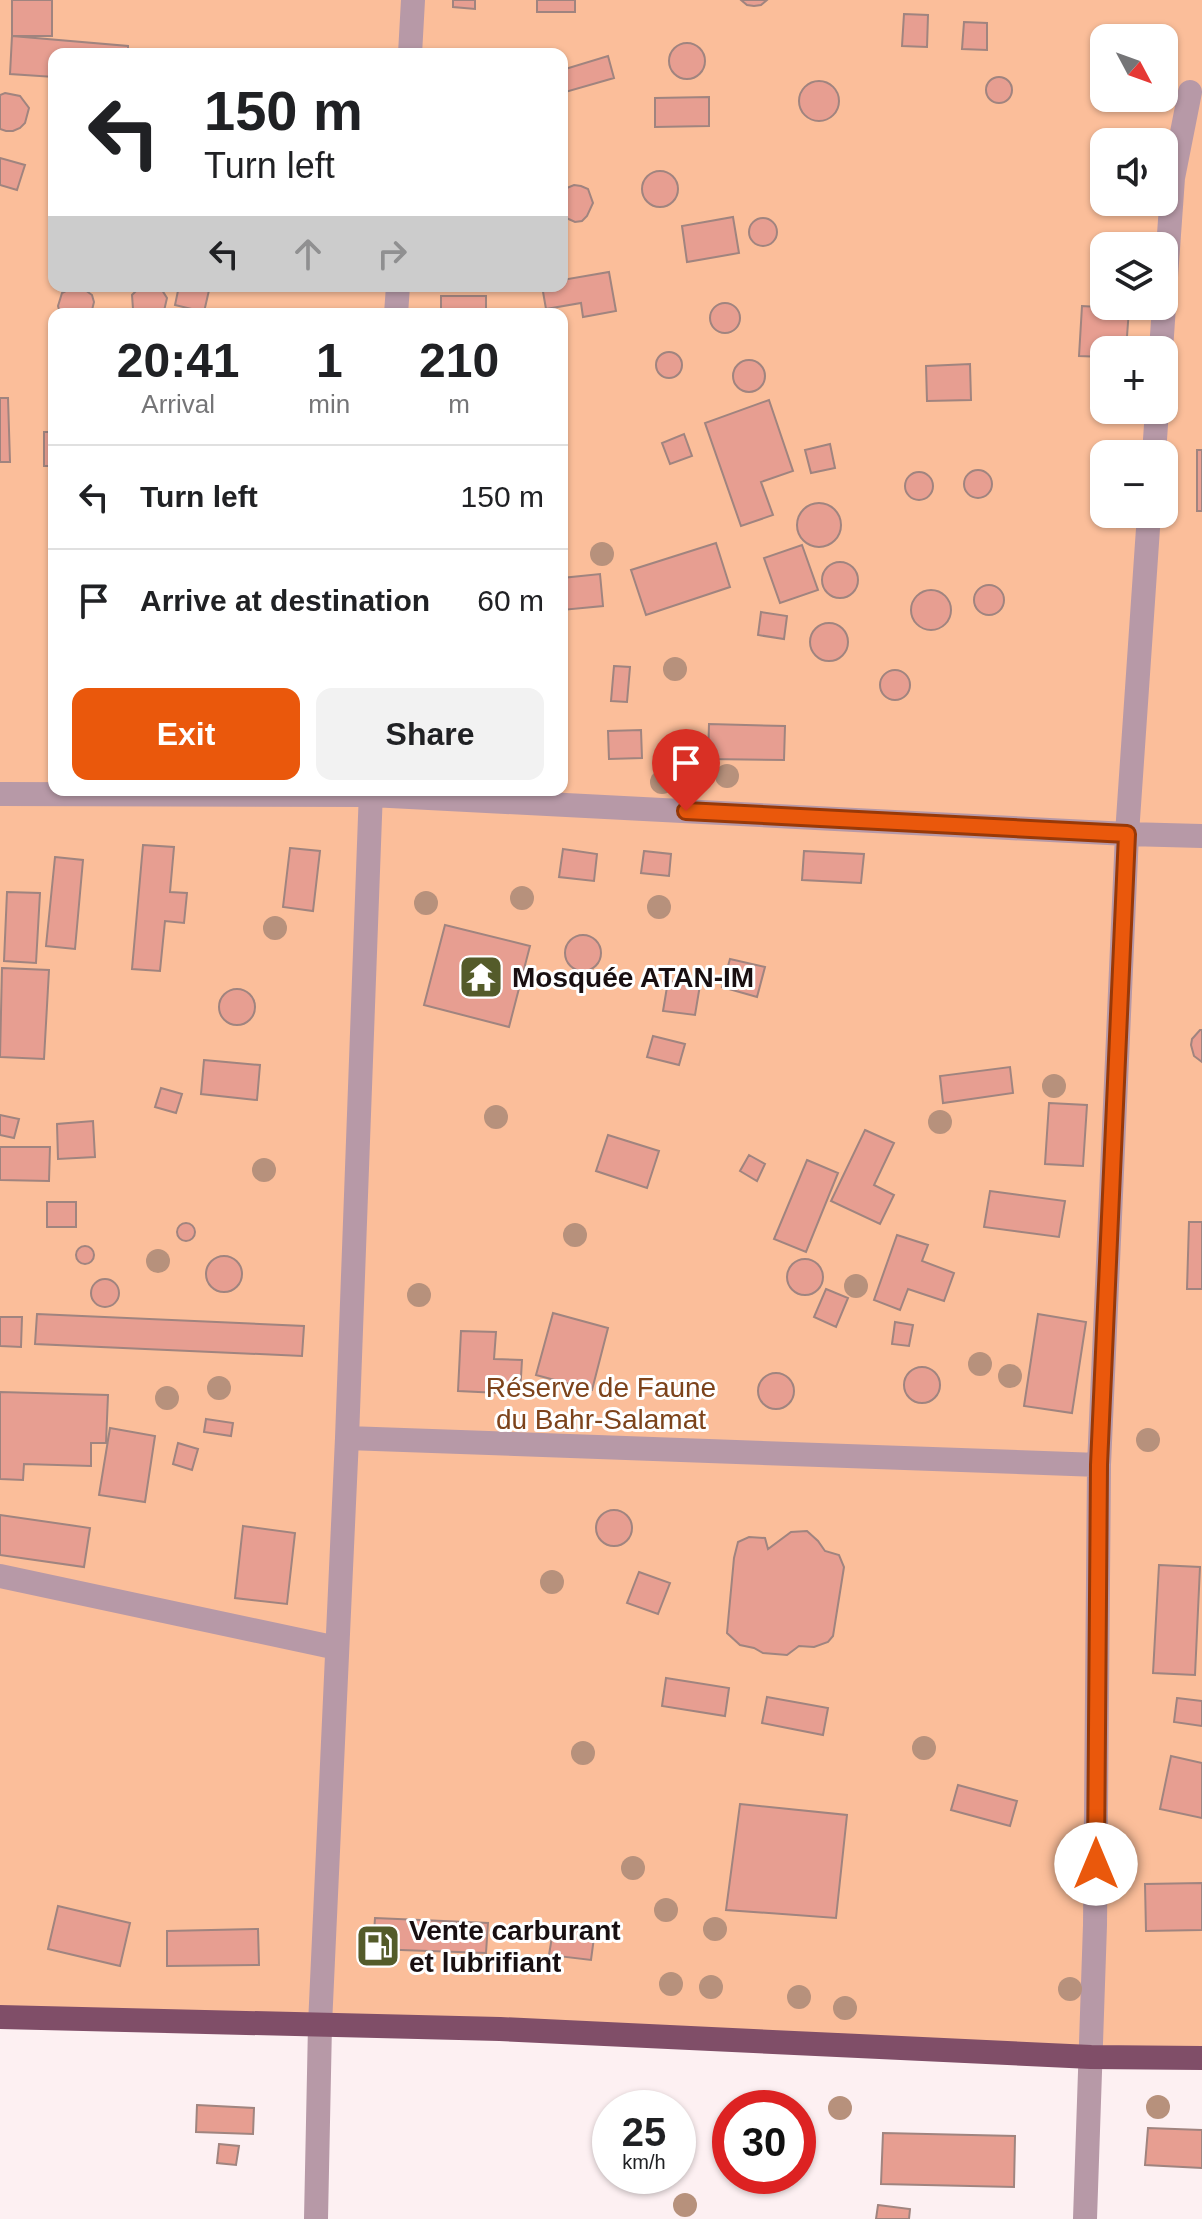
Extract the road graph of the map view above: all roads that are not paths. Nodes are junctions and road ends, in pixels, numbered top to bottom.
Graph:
1 (413, 0) edge
2 (410, 48) edge
3 (1190, 92) dead end
4 (1169, 232) edge
5 (1148, 528) edge
6 (0, 794) edge
7 (48, 794) edge
8 (371, 796) edge
9 (426, 796) edge
10 (1127, 834) junction
11 (1202, 836) edge
12 (347, 1438) junction
13 (1099, 1465) junction
14 (0, 1576) edge
15 (337, 1648) junction
16 (0, 2017) edge
17 (320, 2025) junction
18 (1091, 2057) junction
19 (1202, 2058) edge
20 (316, 2219) edge
21 (1085, 2219) edge

1 - 2 street
3 - 4 street
5 - 10 street
6 - 7 street
8 - 12 street
9 - 10 street
10 - 11 street
10 - 13 street
12 - 13 street
12 - 15 street
13 - 18 street
14 - 15 street
15 - 17 street
16 - 17 main road
17 - 18 main road
17 - 20 street
18 - 19 main road
18 - 21 street

